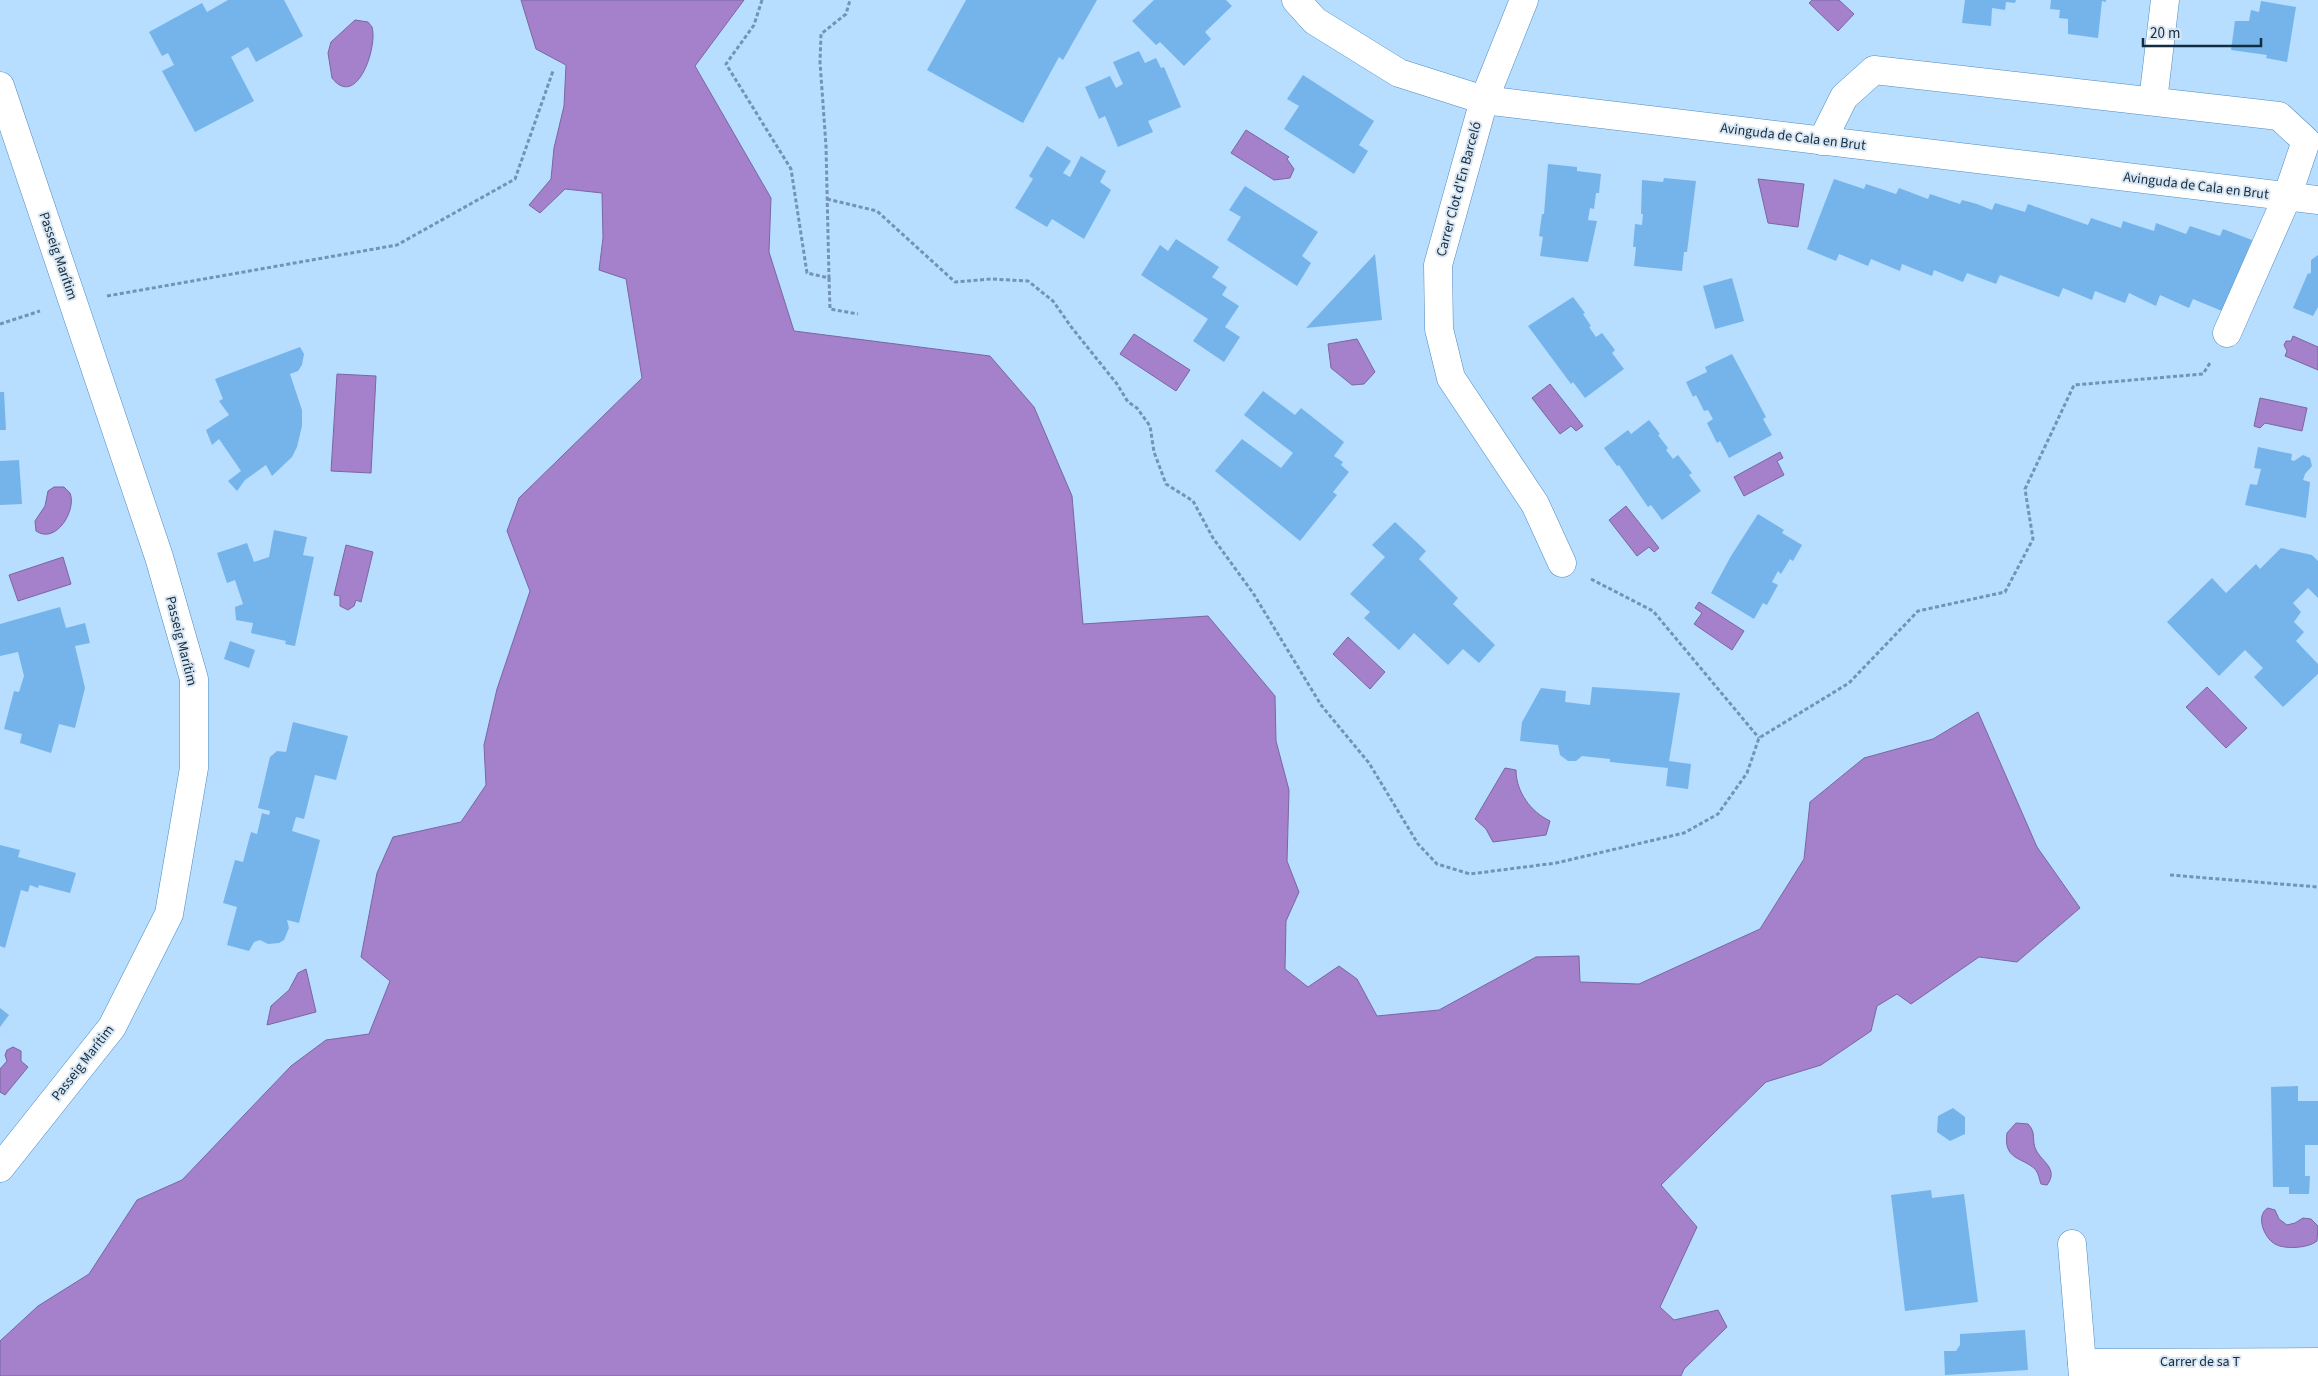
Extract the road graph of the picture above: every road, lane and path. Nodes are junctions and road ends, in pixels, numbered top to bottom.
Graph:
1 (762, 0) edge
2 (850, 0) edge
3 (1296, 0) edge
4 (1524, 0) edge
5 (2165, 0) edge
6 (553, 71) dead end
7 (0, 86) edge
8 (1484, 100) junction
9 (2152, 101) junction
10 (1822, 141) junction
11 (2287, 197) junction
12 (827, 199) junction
13 (2318, 200) edge
14 (929, 256) dead end
15 (829, 278) junction
16 (101, 297) dead end
17 (858, 314) dead end
18 (2227, 333) dead end
19 (1562, 563) joint
20 (1759, 738) dead end
21 (2170, 876) dead end
22 (2318, 886) edge
23 (0, 1168) edge
24 (2072, 1244) dead end
25 (2318, 1362) edge
26 (2082, 1369) edge

1 - 15 path
2 - 12 path
3 - 8 street, Avinguda de Cala en Brut
4 - 8 street, Carrer Clot d'En Barceló
5 - 9 street
6 - 16 path
7 - 23 street, Passeig Marítim
8 - 10 street, Avinguda de Cala en Brut
8 - 19 street, Carrer Clot d'En Barceló
9 - 10 street
9 - 11 street
10 - 11 street, Avinguda de Cala en Brut
11 - 13 street, Avinguda de Cala en Brut
11 - 18 street
12 - 14 path
12 - 15 path
15 - 17 path
19 - 20 path
21 - 22 path
24 - 26 street, Carrer de sa T
25 - 26 street, Carrer de sa T

